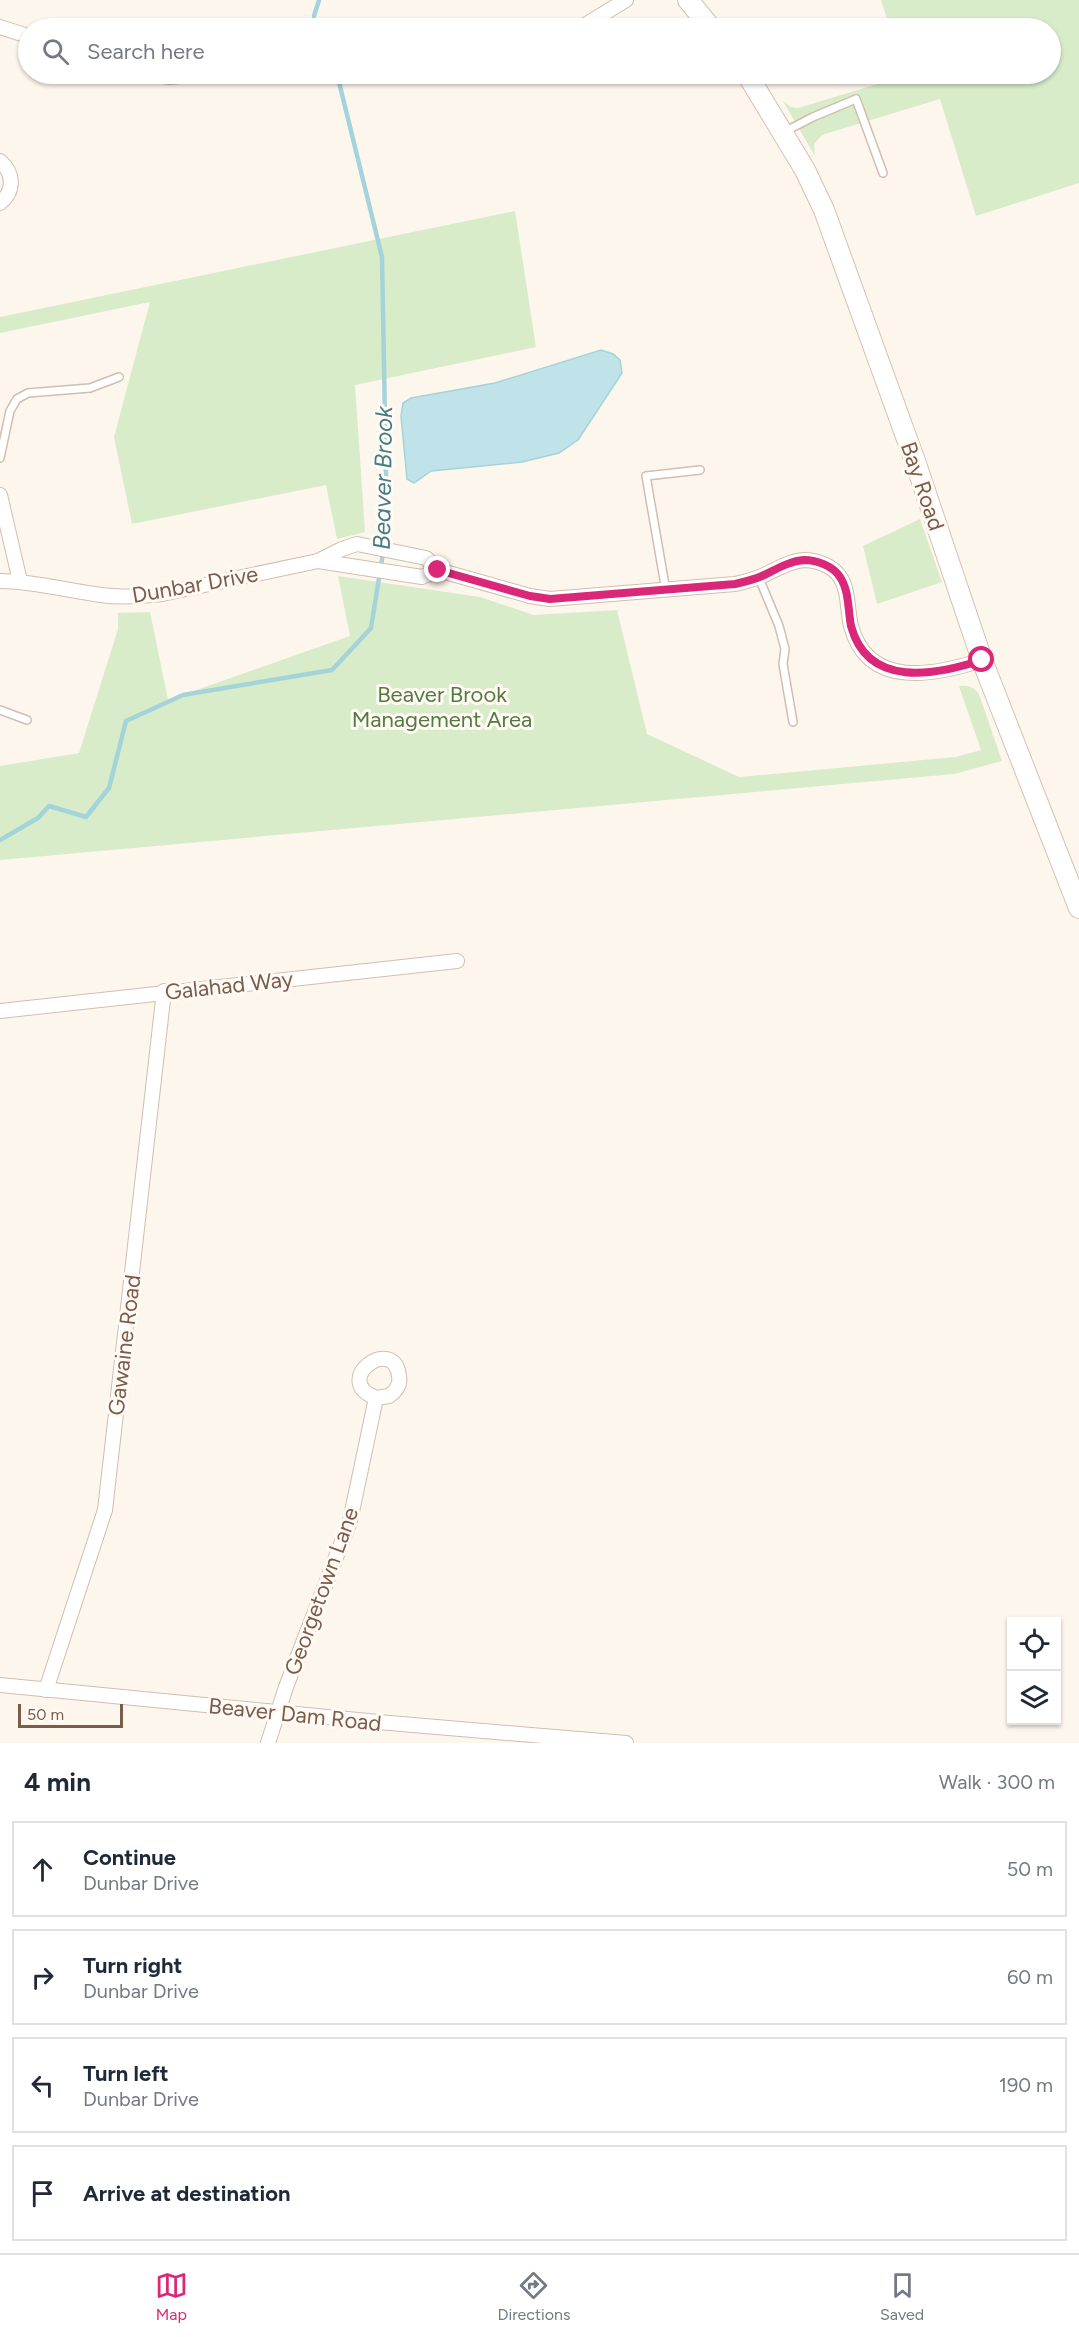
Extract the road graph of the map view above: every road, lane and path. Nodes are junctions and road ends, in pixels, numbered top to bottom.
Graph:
1 (626, 0) edge
2 (688, 0) edge
3 (596, 18) edge
4 (703, 18) edge
5 (0, 27) edge
6 (18, 33) edge
7 (753, 84) edge
8 (783, 132) junction
9 (0, 161) edge
10 (883, 173) dead end
11 (0, 203) edge
12 (119, 377) dead end
13 (0, 458) edge
14 (700, 470) dead end
15 (0, 495) edge
16 (318, 561) junction
17 (438, 570) junction
18 (759, 578) junction
19 (0, 581) edge
20 (20, 581) junction
21 (666, 591) junction
22 (982, 660) junction
23 (0, 710) edge
24 (27, 720) dead end
25 (793, 722) dead end
26 (1079, 908) edge
27 (458, 961) dead end
28 (164, 991) junction
29 (0, 1011) edge
30 (376, 1398) dead end
31 (0, 1685) edge
32 (46, 1690) junction
33 (277, 1713) junction
34 (268, 1743) edge
35 (626, 1743) edge

1 - 3 street
2 - 4 main road
5 - 6 street
7 - 8 main road, Bay Road
8 - 10 lane
8 - 22 main road, Bay Road
9 - 11 street
12 - 13 lane
14 - 21 lane
15 - 20 street
16 - 17 street, Dunbar Drive
16 - 17 street, Dunbar Drive
16 - 20 street, Dunbar Drive
17 - 21 street, Dunbar Drive
18 - 21 street, Dunbar Drive
18 - 22 street, Dunbar Drive
18 - 25 lane
19 - 20 street, Dunbar Drive
22 - 26 main road, Bay Road
23 - 24 lane
27 - 28 street, Galahad Way
28 - 29 street, Galahad Way
28 - 32 street, Gawaine Road
30 - 33 street, Georgetown Lane
31 - 32 street, Beaver Dam Road
32 - 33 street, Beaver Dam Road
33 - 34 street, Georgetown Lane
33 - 35 street, Beaver Dam Road

